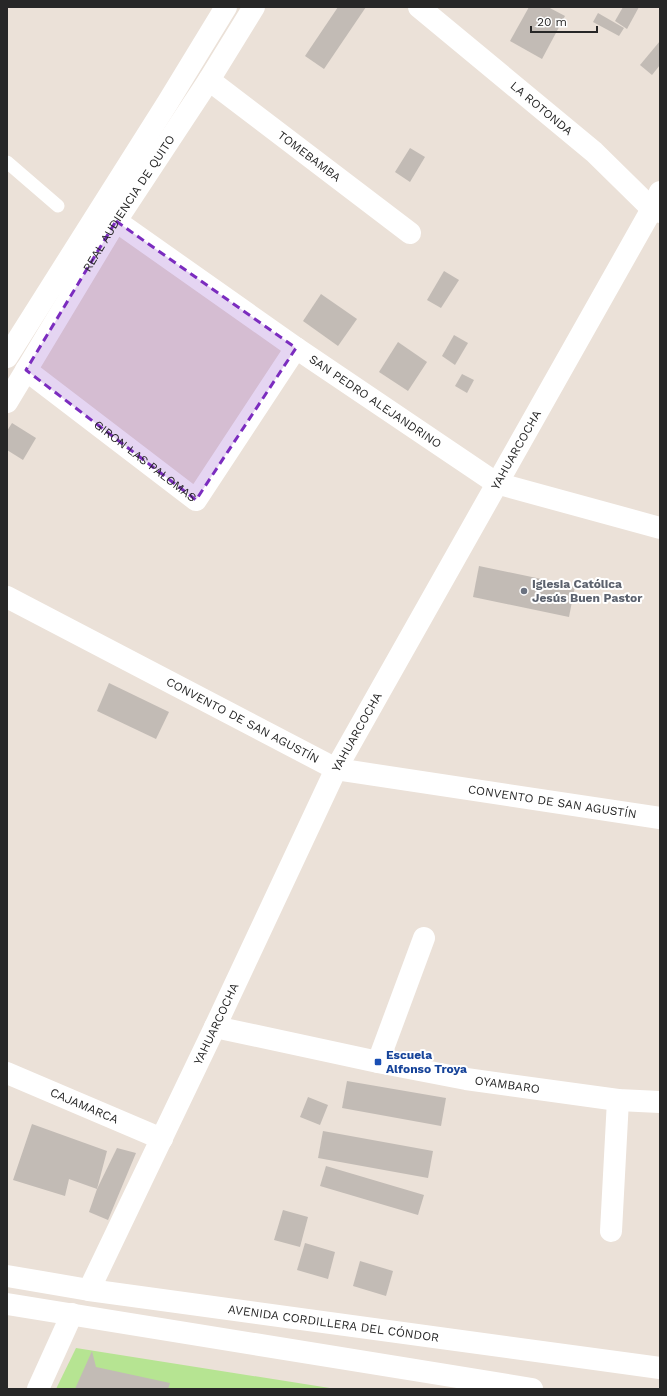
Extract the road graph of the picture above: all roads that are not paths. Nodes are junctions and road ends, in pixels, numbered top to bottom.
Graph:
1 (226, 7) edge
2 (254, 7) edge
3 (419, 7) edge
4 (209, 80) junction
5 (7, 162) edge
6 (657, 205) edge
7 (58, 206) dead end
8 (116, 221) junction
9 (410, 233) dead end
10 (296, 348) junction
11 (7, 357) edge
12 (26, 370) junction
13 (7, 402) edge
14 (496, 484) junction
15 (660, 528) edge
16 (7, 597) edge
17 (336, 769) junction
18 (660, 818) edge
19 (424, 938) dead end
20 (215, 1027) junction
21 (378, 1062) junction
22 (7, 1073) edge
23 (618, 1100) junction
24 (660, 1102) edge
25 (162, 1139) junction
26 (611, 1231) dead end
27 (7, 1276) edge
28 (89, 1290) junction
29 (7, 1304) edge
30 (72, 1314) junction
31 (660, 1368) edge
32 (38, 1389) edge
33 (532, 1389) edge

1 - 11 street, REAL AUDIENCIA DE QUITO
2 - 4 street, REAL AUDIENCIA DE QUITO
3 - 6 street, LA ROTONDA
4 - 8 street, REAL AUDIENCIA DE QUITO
4 - 9 street, TOMEBAMBA
5 - 7 lane
6 - 14 street, YAHUARCOCHA
8 - 10 street, SAN PEDRO ALEJANDRINO
8 - 12 street, REAL AUDIENCIA DE QUITO
10 - 12 street, GIRON LAS PALOMAS
10 - 14 street, SAN PEDRO ALEJANDRINO
12 - 13 street, REAL AUDIENCIA DE QUITO
14 - 15 street, SAN PEDRO ALEJANDRINO
14 - 17 street, YAHUARCOCHA
16 - 17 street, CONVENTO DE SAN AGUSTÍN
17 - 18 street, CONVENTO DE SAN AGUSTÍN
17 - 20 street, YAHUARCOCHA
19 - 21 street
20 - 21 street, OYAMBARO
20 - 25 street, YAHUARCOCHA
21 - 23 street, OYAMBARO
22 - 25 street, CAJAMARCA
23 - 24 street, OYAMBARO
23 - 26 street
25 - 28 street, YAHUARCOCHA
27 - 28 street, AVENIDA CORDILLERA DEL CÓNDOR
28 - 31 street, AVENIDA CORDILLERA DEL CÓNDOR
29 - 30 street
30 - 32 street
30 - 33 street

